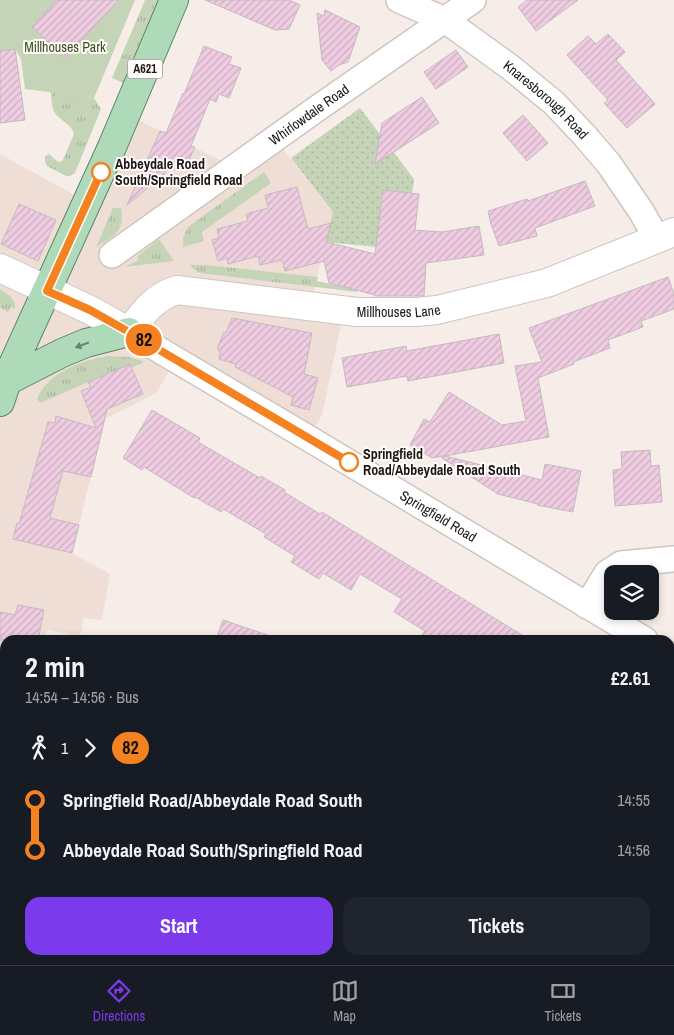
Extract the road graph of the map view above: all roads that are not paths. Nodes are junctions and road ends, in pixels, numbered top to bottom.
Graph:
1 (174, 0) edge
2 (399, 0) edge
3 (473, 0) edge
4 (445, 20) junction
5 (666, 235) edge
6 (112, 255) dead end
7 (0, 268) edge
8 (47, 291) junction
9 (129, 332) junction
10 (4, 392) edge
11 (674, 559) edge
12 (588, 606) junction
13 (637, 635) edge

1 - 8 main road, A621
2 - 4 street, Knaresborough Road
3 - 4 street, Whirlowdale Road
4 - 5 street, Knaresborough Road
4 - 6 street, Whirlowdale Road
5 - 9 street, Millhouses Lane
7 - 8 street, Springfield Road
8 - 9 street, Springfield Road
8 - 10 main road, A621
9 -> 10 main road
9 - 12 street, Springfield Road
11 - 12 street
12 - 13 street, Springfield Road

